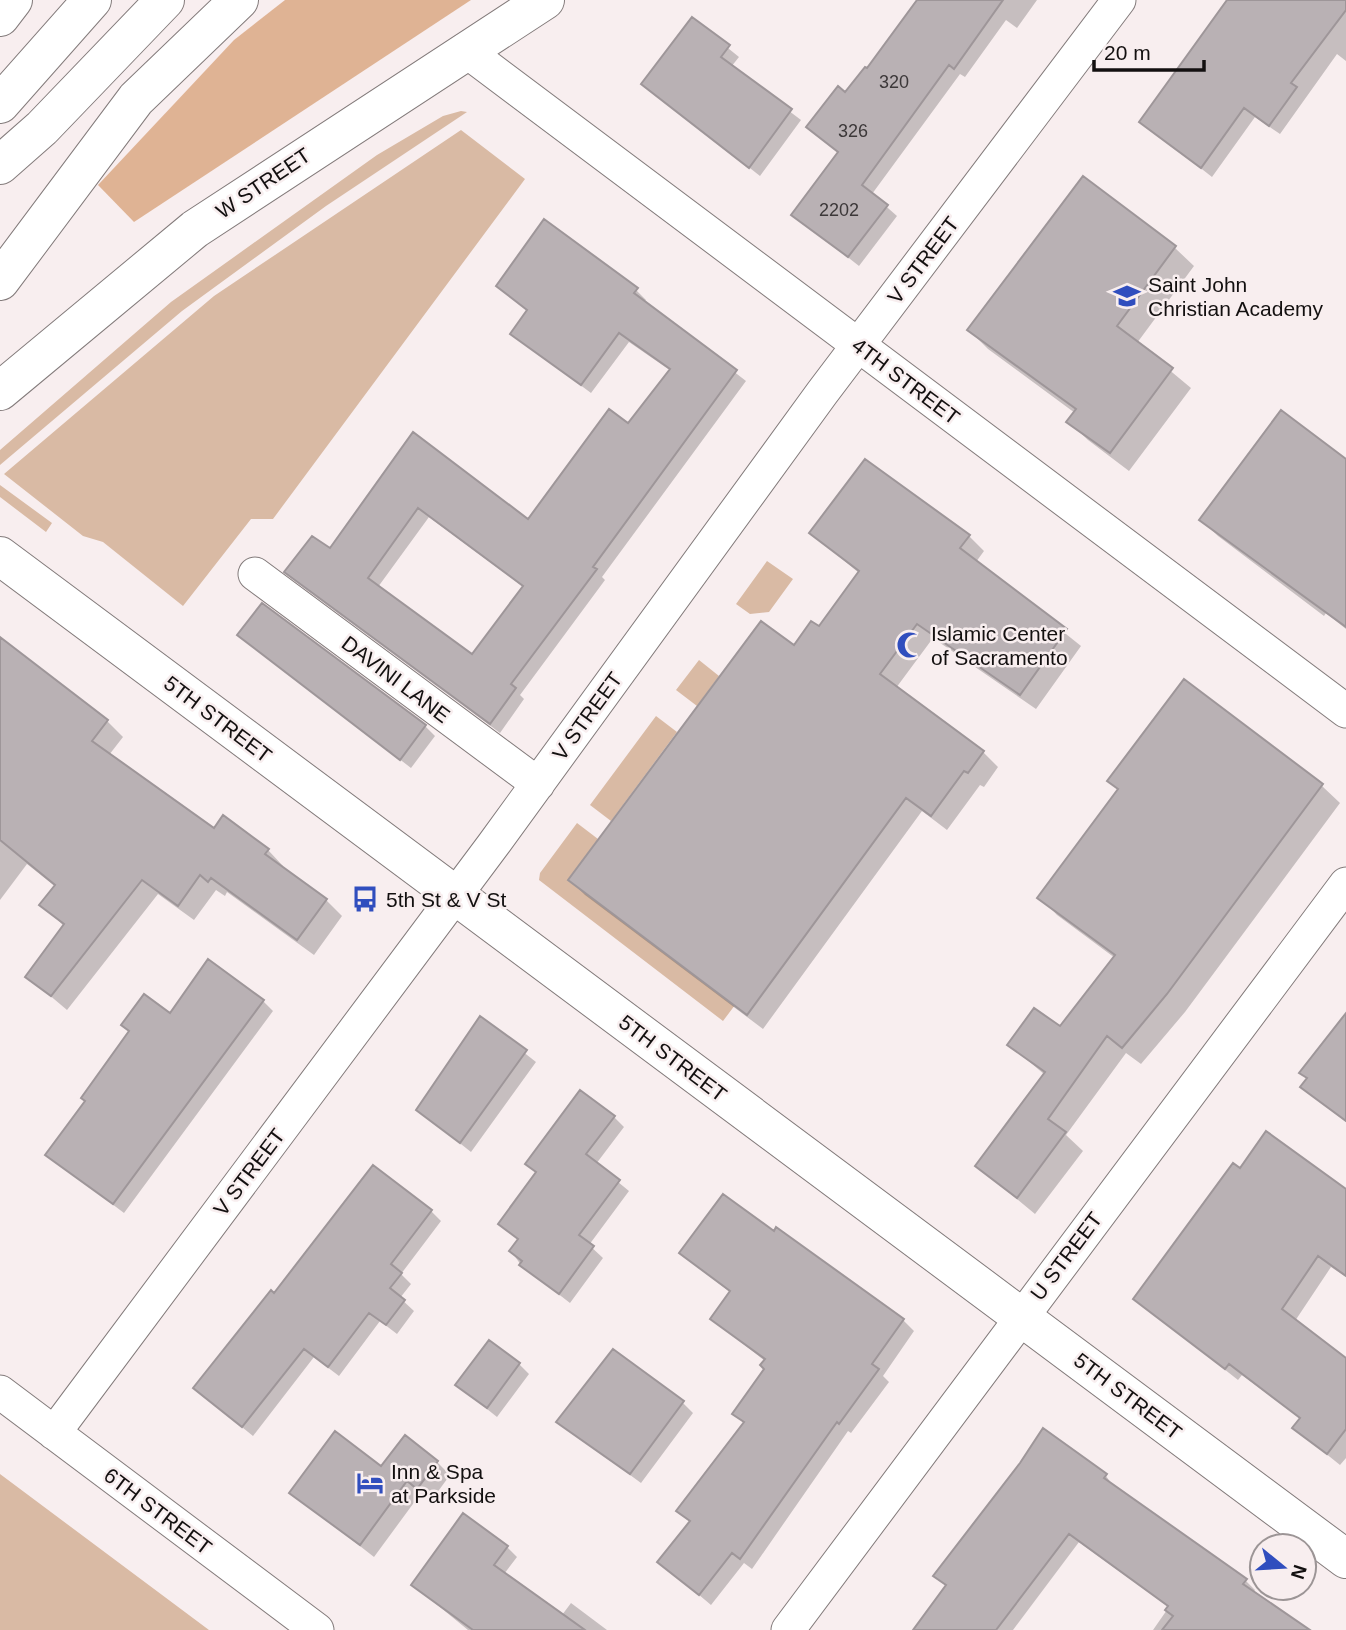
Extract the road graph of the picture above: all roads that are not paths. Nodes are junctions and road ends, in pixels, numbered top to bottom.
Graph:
1 (13, 0) edge
2 (92, 0) edge
3 (165, 0) edge
4 (239, 0) edge
5 (545, 0) edge
6 (1119, 0) edge
7 (0, 17) edge
8 (466, 50) junction
9 (0, 104) edge
10 (0, 165) edge
11 (0, 281) edge
12 (858, 345) junction
13 (0, 391) edge
14 (0, 556) edge
15 (255, 574) dead end
16 (1346, 711) edge
17 (538, 784) junction
18 (1346, 884) edge
19 (455, 895) junction
20 (1021, 1316) junction
21 (0, 1392) edge
22 (54, 1433) junction
23 (1346, 1559) edge
24 (317, 1630) edge
25 (788, 1630) edge

1 - 7 main road
2 - 9 main road
3 - 10 main road
4 - 11 main road
5 - 8 main road, W STREET
6 - 12 street, V STREET
8 - 12 street, 4TH STREET
8 - 13 main road, W STREET
12 - 16 street, 4TH STREET
12 - 17 street, V STREET
14 - 19 main road, 5TH STREET
15 - 17 street, DAVINI LANE
17 - 19 street, V STREET
18 - 20 street, U STREET
19 - 20 main road, 5TH STREET
19 - 22 street, V STREET
20 - 23 main road, 5TH STREET
20 - 25 street, U STREET
21 - 22 street, 6TH STREET
22 - 24 street, 6TH STREET

